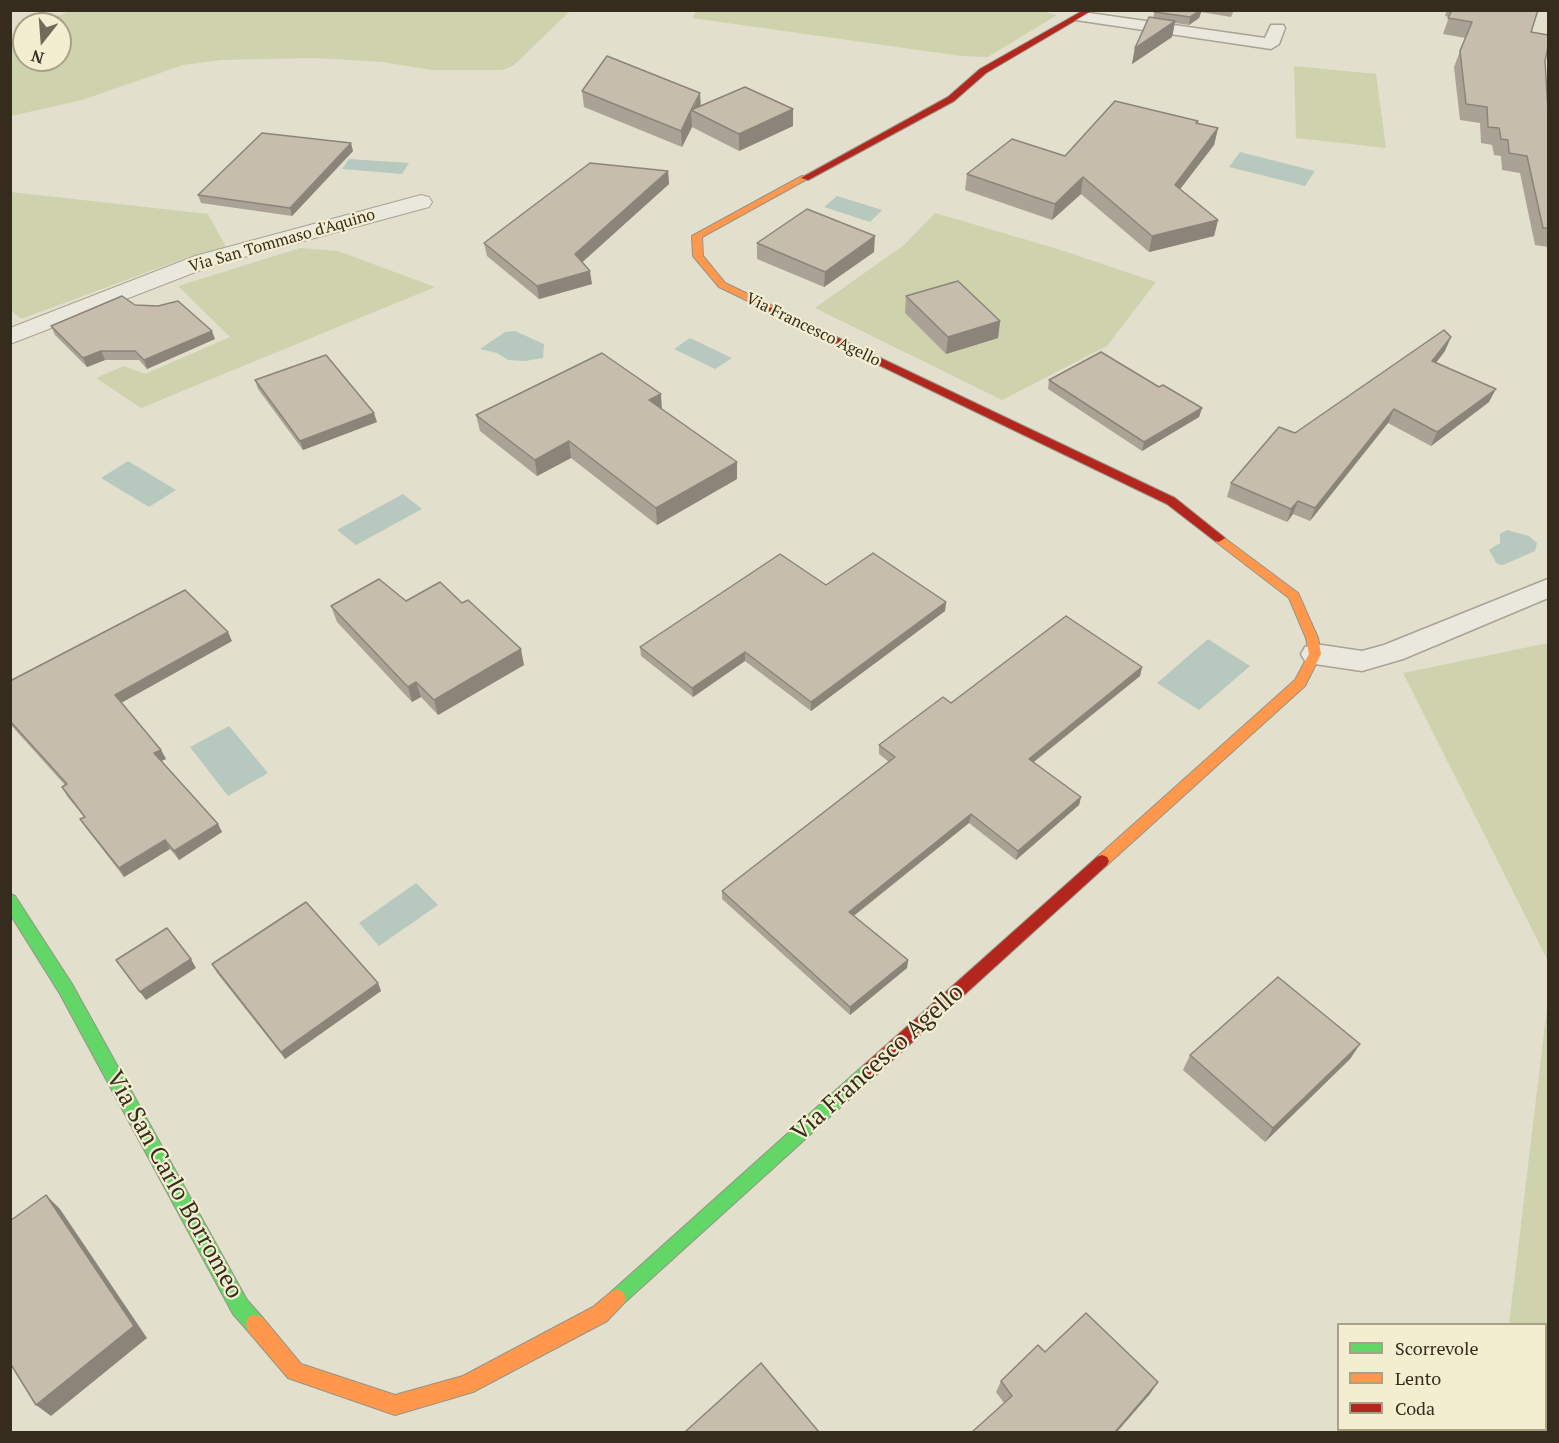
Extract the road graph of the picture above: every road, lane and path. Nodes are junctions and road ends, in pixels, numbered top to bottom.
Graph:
1 (1086, 14) edge
2 (1277, 28) dead end
3 (421, 202) dead end
4 (10, 337) edge
5 (1548, 588) edge
6 (1315, 654) junction
7 (10, 900) edge
8 (395, 1405) joint

1 - 2 lane
1 - 6 street, Via Francesco Agello
3 - 4 street, Via San Tommaso d'Aquino
5 - 6 lane
6 - 8 street, Via Francesco Agello
7 - 8 street, Via San Carlo Borromeo

